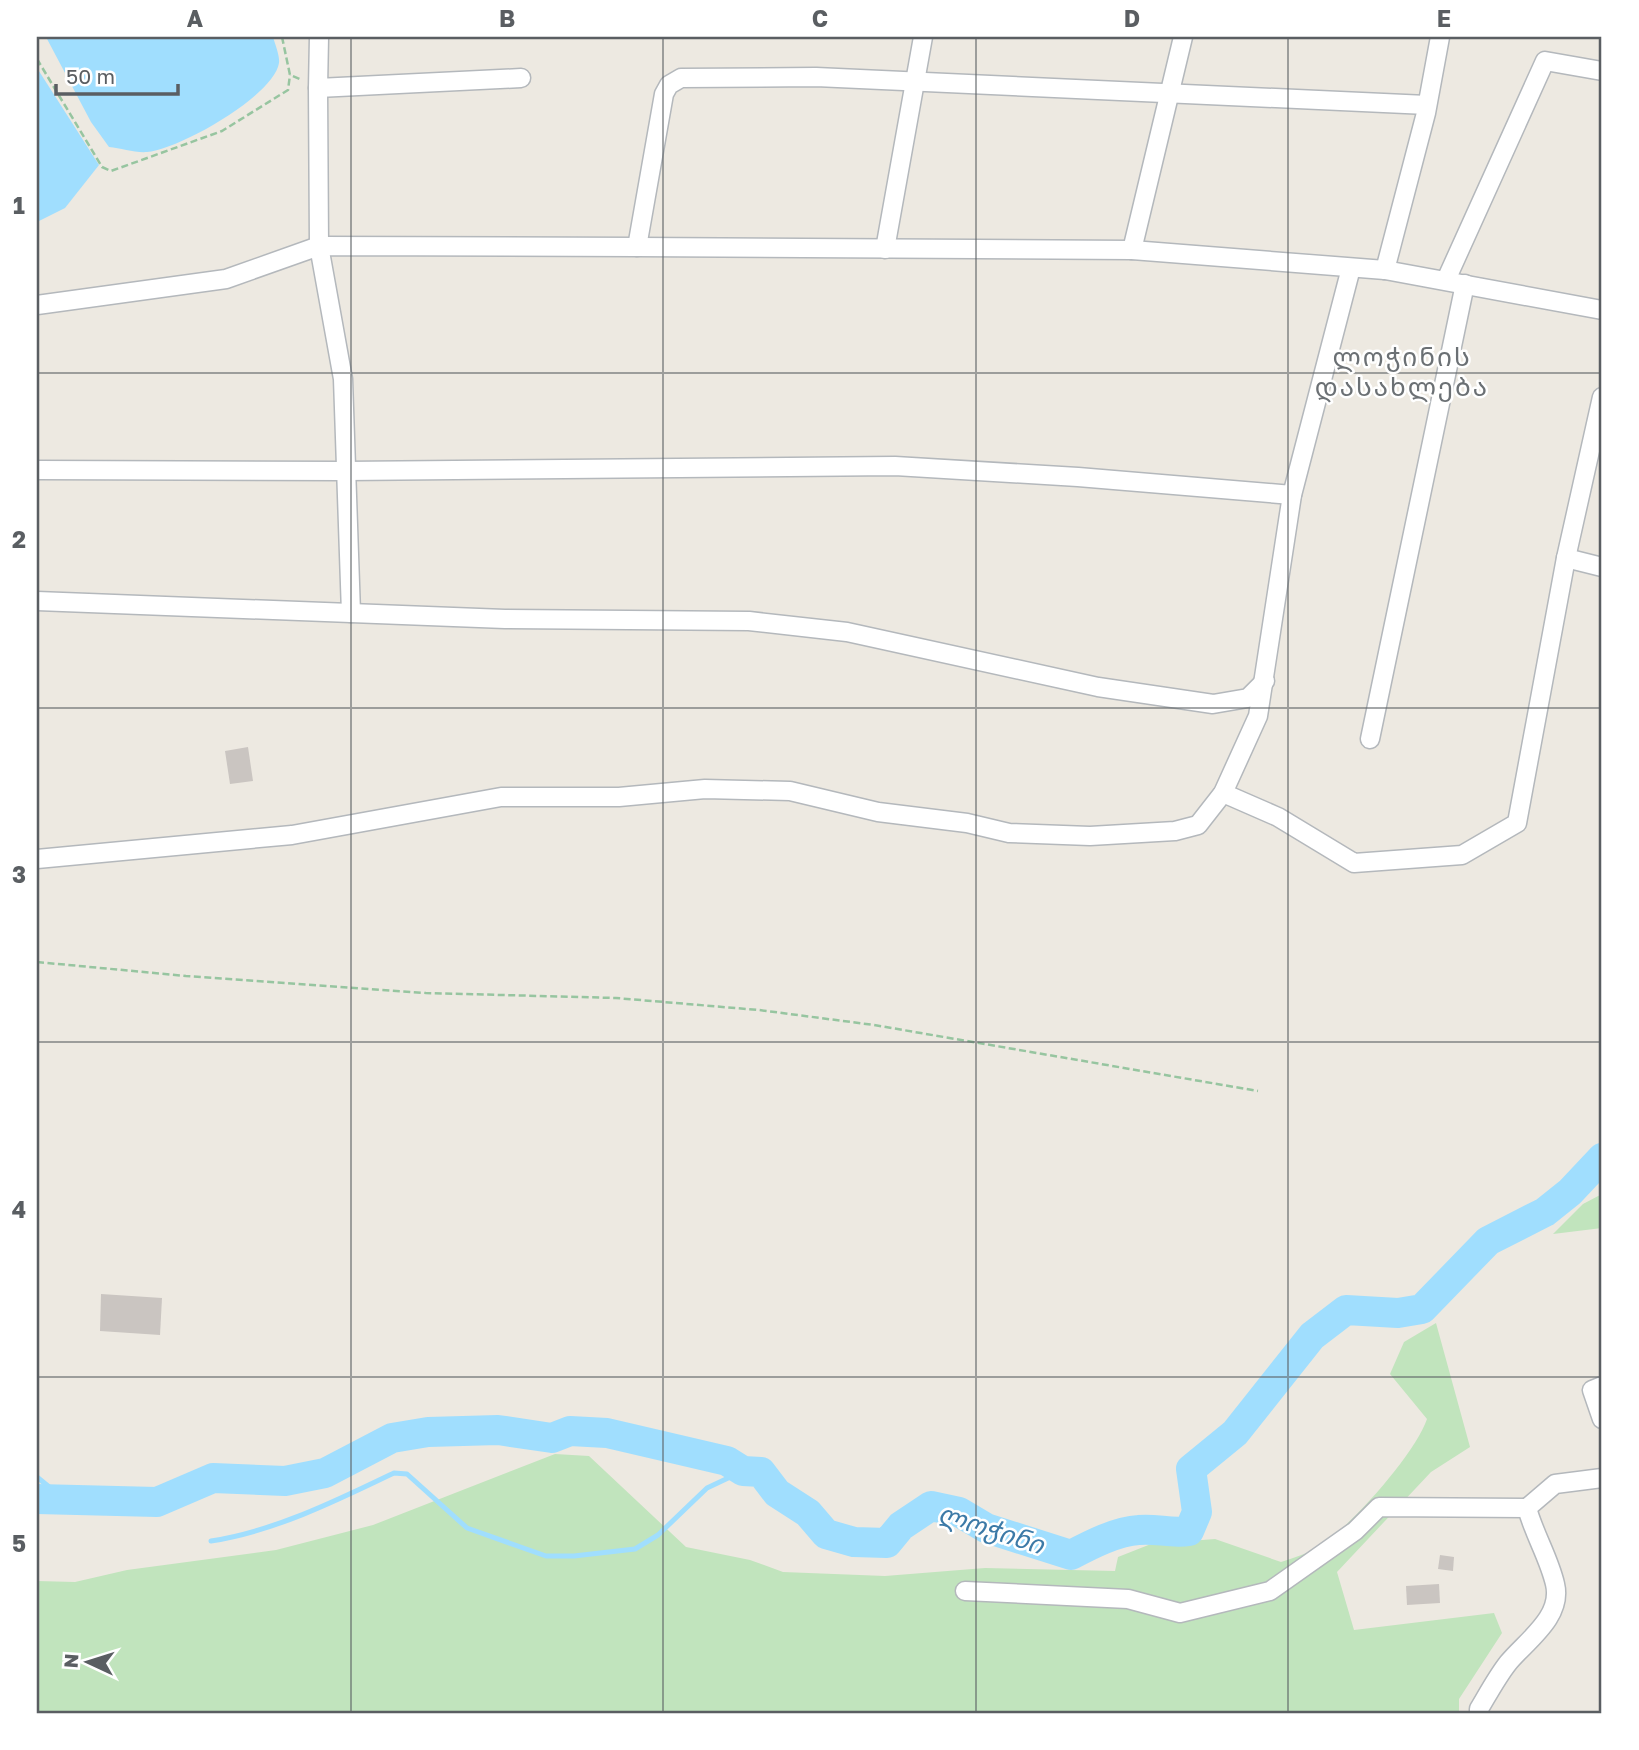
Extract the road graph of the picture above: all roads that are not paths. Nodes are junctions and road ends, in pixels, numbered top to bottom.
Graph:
1 (318, 37) edge
2 (923, 37) edge
3 (1183, 37) edge
4 (1440, 37) edge
5 (1602, 71) edge
6 (521, 78) dead end
7 (915, 81) junction
8 (318, 88) junction
9 (1168, 93) junction
10 (1427, 105) junction
11 (319, 246) junction
12 (637, 247) junction
13 (885, 248) junction
14 (1132, 250) junction
15 (1351, 268) junction
16 (1385, 270) junction
17 (1446, 280) junction
18 (1465, 284) junction
19 (37, 305) edge
20 (1602, 310) edge
21 (1602, 397) edge
22 (37, 470) edge
23 (345, 471) junction
24 (1292, 495) junction
25 (1566, 558) junction
26 (1602, 566) edge
27 (37, 601) edge
28 (351, 614) junction
29 (1265, 681) junction
30 (1370, 739) dead end
31 (1223, 793) junction
32 (37, 859) edge
33 (1602, 1386) edge
34 (1602, 1419) edge
35 (1602, 1478) edge
36 (1527, 1508) junction
37 (965, 1591) dead end
38 (1479, 1713) edge

1 - 8 street
2 - 7 street
3 - 9 street
4 - 10 street
5 - 17 street
6 - 8 street
7 - 9 street
7 - 12 street
7 - 13 street
8 - 11 street
9 - 10 street
9 - 14 street
10 - 16 street
11 - 12 street
11 - 19 street
11 - 23 street
12 - 13 street
13 - 14 street
14 - 15 street
15 - 16 street
15 - 24 street
16 - 17 street
17 - 18 street
18 - 20 street
18 - 30 street
21 - 25 street
22 - 23 street
23 - 24 street
23 - 28 street
24 - 29 street
25 - 26 street
25 - 31 street
27 - 28 street
28 - 29 street
29 - 31 street
31 - 32 street
33 - 34 street
35 - 36 street
36 - 37 street
36 - 38 street

